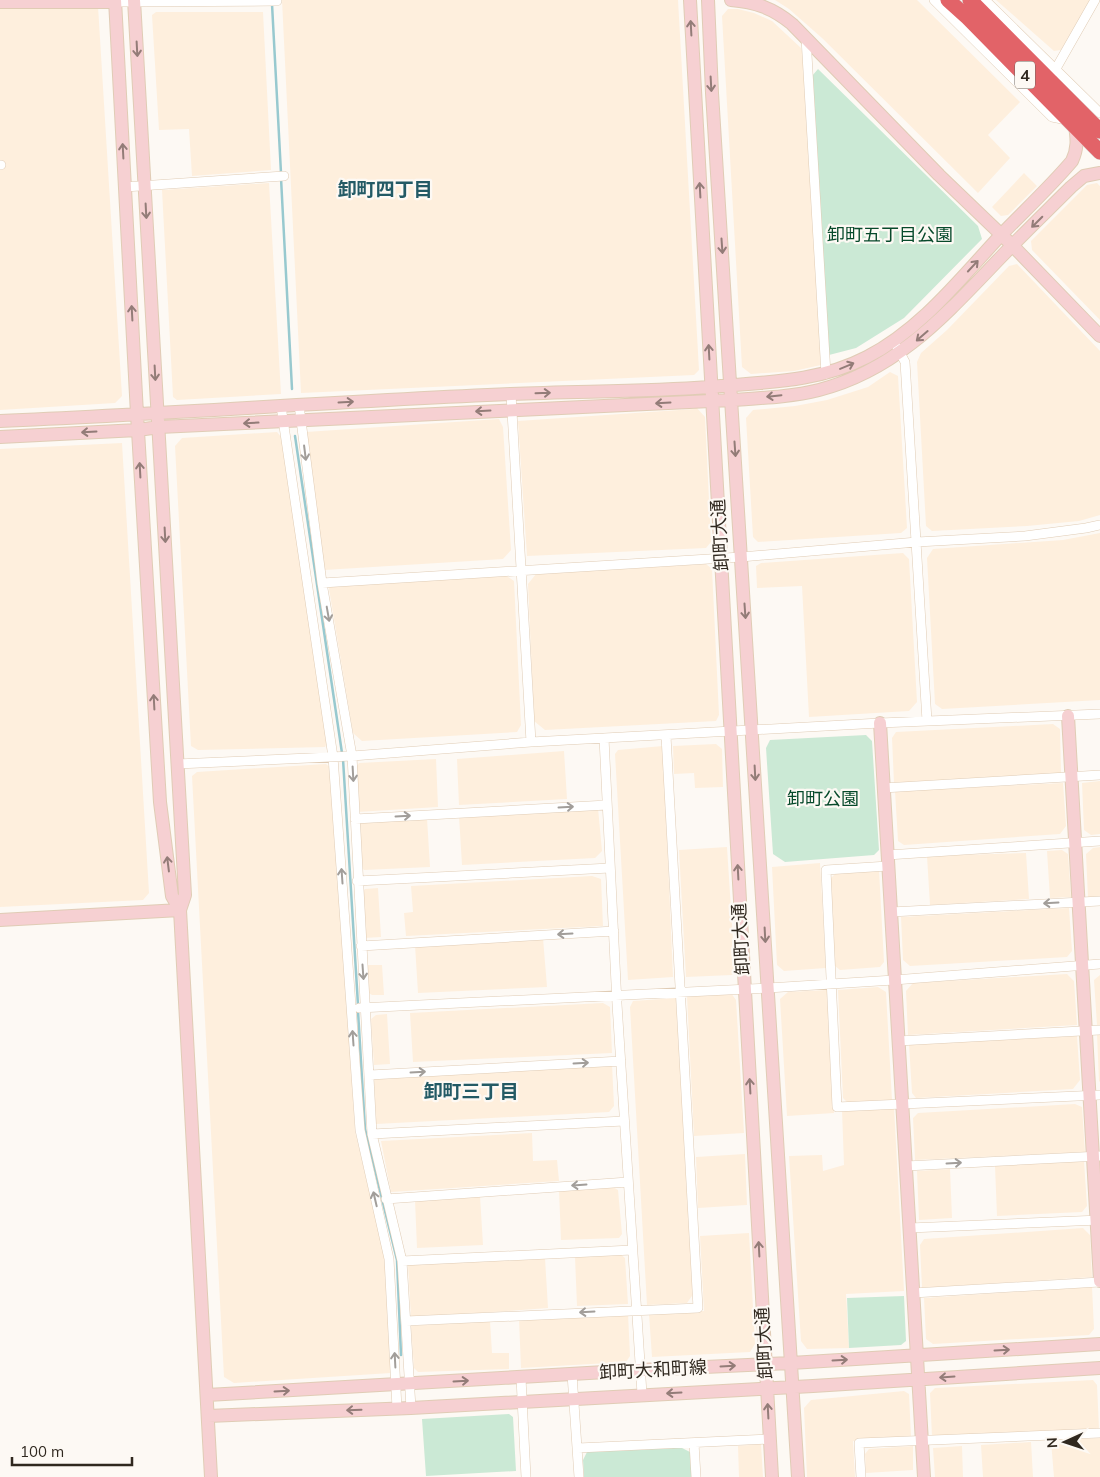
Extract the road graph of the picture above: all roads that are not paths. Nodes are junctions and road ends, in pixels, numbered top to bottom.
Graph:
1 (708, 0) edge
2 (714, 0) edge
3 (731, 0) edge
4 (934, 0) edge
5 (948, 0) edge
6 (970, 0) edge
7 (985, 0) edge
8 (1095, 0) edge
9 (115, 1) edge
10 (134, 1) edge
11 (272, 1) edge
12 (690, 1) edge
13 (0, 2) edge
14 (806, 38) junction
15 (1053, 74) junction
16 (1100, 113) edge
17 (1072, 123) junction
18 (1100, 131) edge
19 (1100, 152) edge
20 (1100, 173) edge
21 (280, 177) dead end
22 (144, 186) junction
23 (125, 187) junction
24 (1001, 235) junction
25 (1012, 246) junction
26 (1100, 336) edge
27 (893, 341) junction
28 (901, 353) junction
29 (826, 374) junction
30 (711, 386) junction
31 (731, 386) junction
32 (511, 394) junction
33 (732, 400) junction
34 (712, 401) junction
35 (299, 405) junction
36 (281, 406) junction
37 (512, 410) junction
38 (158, 412) junction
39 (137, 414) junction
40 (301, 420) junction
41 (0, 421) edge
42 (283, 421) junction
43 (159, 427) junction
44 (138, 430) junction
45 (0, 437) edge
46 (1100, 525) edge
47 (917, 542) junction
48 (742, 556) junction
49 (721, 558) junction
50 (521, 570) junction
51 (322, 583) junction
52 (1100, 714) edge
53 (1068, 716) junction
54 (927, 721) junction
55 (880, 723) junction
56 (753, 731) junction
57 (731, 732) junction
58 (666, 736) junction
59 (604, 738) junction
60 (531, 742) junction
61 (349, 756) junction
62 (334, 757) junction
63 (177, 764) junction
64 (1100, 775) edge
65 (1071, 776) junction
66 (884, 788) junction
67 (607, 805) junction
68 (355, 819) junction
69 (1100, 841) edge
70 (1075, 842) junction
71 (888, 860) junction
72 (610, 868) junction
73 (357, 881) junction
74 (1100, 901) edge
75 (1078, 902) junction
76 (180, 910) junction
77 (891, 912) junction
78 (0, 920) edge
79 (614, 931) junction
80 (361, 946) junction
81 (1100, 964) edge
82 (1082, 965) junction
83 (894, 980) junction
84 (831, 984) junction
85 (768, 988) junction
86 (744, 989) junction
87 (680, 992) junction
88 (617, 995) junction
89 (365, 1007) junction
90 (351, 1008) junction
91 (1100, 1030) edge
92 (1086, 1031) junction
93 (898, 1041) junction
94 (621, 1061) junction
95 (370, 1074) junction
96 (1095, 1095) edge
97 (901, 1104) junction
98 (624, 1121) junction
99 (372, 1134) junction
100 (1097, 1156) edge
101 (906, 1166) junction
102 (628, 1182) junction
103 (386, 1199) junction
104 (1098, 1221) edge
105 (909, 1228) junction
106 (632, 1250) junction
107 (402, 1261) junction
108 (1100, 1282) edge
109 (913, 1293) junction
110 (636, 1310) junction
111 (406, 1321) junction
112 (1100, 1344) edge
113 (916, 1355) junction
114 (791, 1363) junction
115 (766, 1364) junction
116 (1100, 1368) edge
117 (640, 1370) junction
118 (572, 1374) junction
119 (521, 1378) junction
120 (918, 1379) junction
121 (410, 1383) junction
122 (396, 1384) junction
123 (792, 1387) junction
124 (767, 1388) junction
125 (642, 1394) junction
126 (207, 1395) junction
127 (574, 1398) junction
128 (522, 1401) junction
129 (397, 1408) junction
130 (412, 1408) junction
131 (208, 1416) junction
132 (1100, 1432) edge
133 (770, 1439) junction
134 (922, 1440) junction
135 (694, 1443) junction
136 (578, 1448) junction
137 (210, 1477) edge
138 (526, 1477) edge
139 (579, 1477) edge
140 (696, 1477) edge
141 (772, 1477) edge
142 (798, 1477) edge
143 (860, 1477) edge
144 (924, 1477) edge

1 - 2 street
1 - 12 street
1 -> 31 street
3 - 14 street
4 - 17 street
5 - 17 highway, 4
6 - 15 highway, 4
7 - 15 street
8 - 15 street
9 - 10 street
9 - 13 street
23 -> 9 street
10 - 11 street
10 -> 22 street
30 -> 12 street, 卸町大通
14 - 24 street
14 - 29 street
15 - 16 street
15 - 18 highway, 4
17 - 19 highway, 4
17 - 24 street
20 -> 25 street
21 - 22 street
22 - 23 street
22 -> 38 street
39 -> 23 street
24 - 25 street
27 -> 24 street
25 - 26 street
25 -> 28 street
27 - 28 street
29 -> 27 street
28 -> 33 street
28 - 47 street
29 - 31 street
30 - 31 street
32 -> 30 street
30 - 34 street, 卸町大通
31 - 33 street
35 -> 32 street
32 - 37 street
33 - 34 street
33 -> 48 street
34 -> 37 street
34 - 49 street, 卸町大通
35 - 36 street
35 - 40 street
36 - 38 street
36 - 42 street
37 -> 40 street
37 - 50 street
38 - 39 street
38 - 43 street
39 - 41 street
39 - 44 street
40 - 42 street
40 -> 51 street
42 -> 43 street
42 - 62 street
43 - 44 street
43 -> 63 street
44 -> 45 street
76 -> 44 street
46 - 47 street
47 - 48 street
47 - 54 street
48 - 49 street
48 -> 56 street
49 - 50 street
49 - 57 street, 卸町大通
50 - 51 street
50 - 60 street
51 -> 61 street
52 - 53 street
53 - 54 street
53 - 65 street
54 - 55 street
55 - 56 street
55 - 66 street
56 - 57 street
56 -> 85 street
57 - 58 street
86 -> 57 street, 卸町大通
58 - 59 street
58 - 87 street
59 - 60 street
59 - 67 street
60 - 61 street
61 - 62 street
61 -> 68 street
62 - 63 street
90 -> 62 street
63 - 76 street
64 - 65 street
65 - 66 street
65 - 70 street
66 - 71 street
68 -> 67 street
67 - 72 street
68 - 73 street
69 - 70 street
70 - 71 street
70 - 75 street
71 - 77 street
71 - 84 street
72 - 73 street
72 - 79 street
73 - 80 street
74 - 75 street
75 -> 77 street
75 - 82 street
76 - 78 street
76 - 126 street
77 - 83 street
79 -> 80 street
79 - 88 street
80 -> 89 street
81 - 82 street
82 - 83 street
82 - 92 street
83 - 84 street
83 - 93 street
84 - 85 street
84 - 97 street
85 - 86 street
85 - 114 street
86 - 87 street
115 -> 86 street, 卸町大通
87 - 88 street
87 - 110 street
88 - 89 street
88 - 94 street
89 - 90 street
89 - 95 street
122 -> 90 street
91 - 92 street
92 - 93 street
92 - 96 street
93 - 97 street
95 -> 94 street
94 - 98 street
95 - 99 street
96 - 97 street
96 - 100 street
97 - 101 street
98 - 99 street
98 - 102 street
99 - 103 street
101 -> 100 street
100 - 104 street
101 - 105 street
102 -> 103 street
102 - 106 street
103 - 107 street
104 - 105 street
104 - 108 street
105 - 109 street
106 - 107 street
106 - 110 street
107 - 111 street
108 - 109 street
109 - 113 street
110 -> 111 street
110 - 117 street
111 - 121 street
113 -> 112 street, 卸町大和町線
114 -> 113 street, 卸町大和町線
113 - 120 street
114 - 115 street, 卸町大和町線
114 - 123 street
117 -> 115 street, 卸町大和町線
115 - 124 street, 卸町大通
116 -> 120 street, 卸町大和町線
117 - 118 street, 卸町大和町線
117 - 125 street
118 - 119 street, 卸町大和町線
118 - 127 street
121 -> 119 street, 卸町大和町線
119 - 128 street
120 - 123 street, 卸町大和町線
120 - 134 street
121 - 122 street, 卸町大和町線
121 - 130 street
126 -> 122 street, 卸町大和町線
122 - 129 street
123 - 124 street, 卸町大和町線
123 - 142 street
124 -> 125 street, 卸町大和町線
133 -> 124 street, 卸町大通
125 - 127 street, 卸町大和町線
126 - 131 street
127 - 128 street, 卸町大和町線
127 - 136 street
128 - 130 street, 卸町大和町線
128 - 138 street
129 - 130 street, 卸町大和町線
129 -> 131 street, 卸町大和町線
131 - 137 street
132 - 134 street
133 - 135 street
133 - 141 street, 卸町大通
134 - 143 street
134 - 144 street
135 - 136 street
135 - 140 street
136 - 139 street

